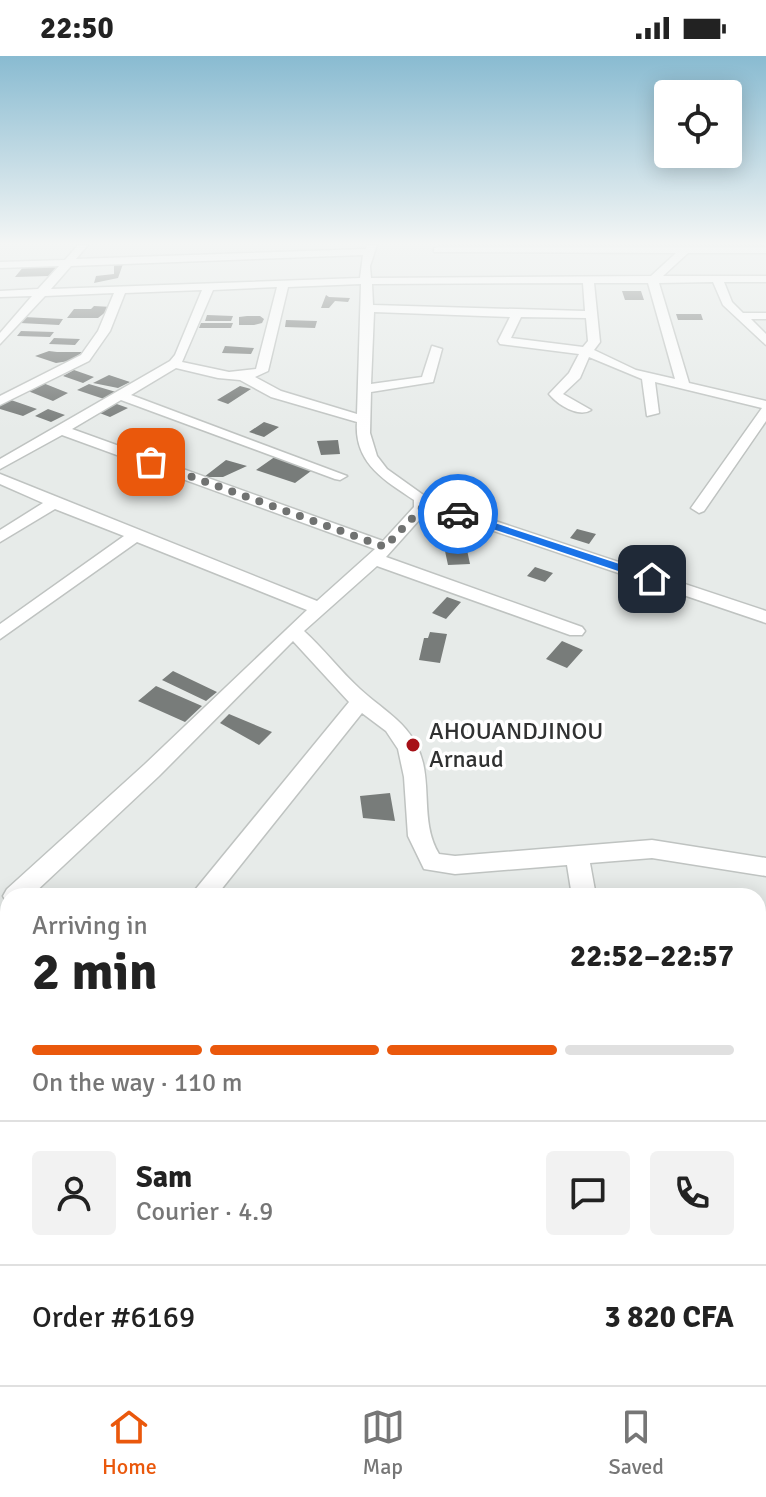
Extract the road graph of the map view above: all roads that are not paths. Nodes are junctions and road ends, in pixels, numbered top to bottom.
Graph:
1 (29, 307) edge
2 (114, 307) edge
3 (201, 307) edge
4 (277, 307) edge
5 (591, 307) edge
6 (661, 307) edge
7 (731, 307) edge
8 (368, 308) joint
9 (517, 314) junction
10 (592, 315) junction
11 (739, 316) junction
12 (766, 316) edge
13 (0, 340) edge
14 (766, 341) edge
15 (436, 349) dead end
16 (586, 351) junction
17 (174, 364) junction
18 (244, 377) junction
19 (648, 377) junction
20 (683, 385) junction
21 (366, 389) junction
22 (122, 396) junction
23 (0, 401) edge
24 (766, 405) edge
25 (584, 410) dead end
26 (766, 411) edge
27 (652, 413) dead end
28 (363, 420) junction
29 (63, 430) junction
30 (0, 465) edge
31 (340, 476) dead end
32 (0, 478) edge
33 (423, 502) junction
34 (54, 503) junction
35 (699, 508) dead end
36 (136, 535) junction
37 (0, 537) edge
38 (380, 553) junction
39 (321, 609) junction
40 (766, 617) edge
41 (293, 631) junction
42 (576, 631) dead end
43 (0, 633) edge
44 (361, 701) junction
45 (577, 854) junction
46 (766, 867) edge
47 (24, 888) edge
48 (209, 888) edge
49 (583, 888) edge

1 - 13 street
2 - 23 street
3 - 17 street
4 - 18 street
5 - 10 street
6 - 20 street
7 - 11 street
8 - 9 street
8 - 21 street
9 - 10 street
9 - 16 street
10 - 16 street
11 - 12 street
11 - 14 street
15 - 21 street
16 - 19 street
16 - 25 street
17 - 18 street
17 - 22 street
18 - 28 street
19 - 20 street
19 - 27 street
20 - 24 street
21 - 28 street
22 - 29 street
22 - 31 street
26 - 35 street
28 - 33 street
29 - 30 street
29 - 38 street
32 - 34 street
33 - 38 street
33 - 40 street
34 - 36 street
34 - 37 street
36 - 39 street
36 - 43 street
38 - 39 street
38 - 42 street
39 - 41 street
41 - 44 street
41 - 47 street
44 - 45 street
44 - 48 street
45 - 46 street
45 - 49 street

